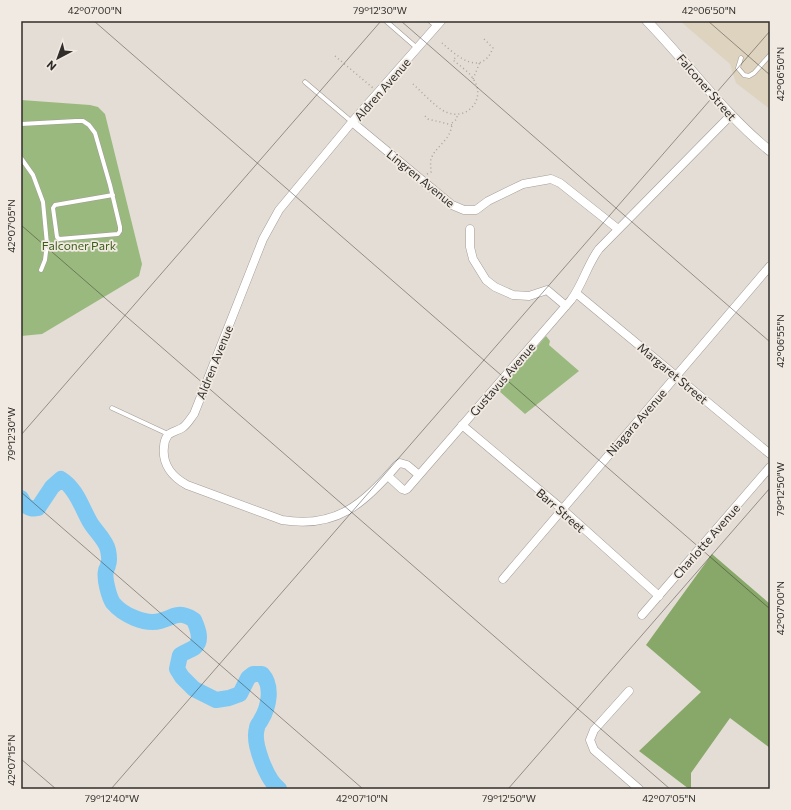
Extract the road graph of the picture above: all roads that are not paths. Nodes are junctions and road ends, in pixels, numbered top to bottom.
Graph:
1 (386, 21) edge
2 (647, 21) edge
3 (436, 23) edge
4 (418, 48) junction
5 (770, 55) edge
6 (742, 58) dead end
7 (305, 82) dead end
8 (731, 115) junction
9 (352, 122) junction
10 (21, 124) edge
11 (770, 151) edge
12 (21, 158) edge
13 (112, 194) junction
14 (470, 229) dead end
15 (618, 229) junction
16 (770, 266) edge
17 (41, 270) dead end
18 (576, 293) junction
19 (566, 306) junction
20 (676, 376) junction
21 (112, 408) dead end
22 (462, 425) junction
23 (169, 435) junction
24 (770, 454) edge
25 (770, 467) edge
26 (419, 475) junction
27 (388, 476) junction
28 (562, 509) junction
29 (503, 579) dead end
30 (659, 596) junction
31 (642, 615) dead end
32 (629, 691) dead end
33 (639, 789) edge

1 - 4 lane
2 - 8 street, Falconer Street
3 - 4 street, Aldren Avenue
4 - 9 street, Aldren Avenue
5 - 6 lane
7 - 9 lane
8 - 11 street, Falconer Street
8 - 15 street
9 - 15 street, Lingren Avenue
9 - 23 street, Aldren Avenue
10 - 13 lane
12 - 17 lane
13 - 13 lane
14 - 19 street
15 - 18 street, Gustavus Avenue
16 - 20 street, Niagara Avenue
18 - 19 street, Gustavus Avenue
18 - 20 street, Margaret Street
19 - 22 street, Gustavus Avenue
20 - 24 street, Margaret Street
20 - 28 street, Niagara Avenue
21 - 23 lane
22 - 26 street, Gustavus Avenue
22 - 28 street, Barr Street
23 - 27 street
25 - 30 street, Charlotte Avenue
26 - 27 street
26 - 27 street, Gustavus Avenue
28 - 29 street, Niagara Avenue
28 - 30 street, Barr Street
30 - 31 street, Charlotte Avenue
32 - 33 street

